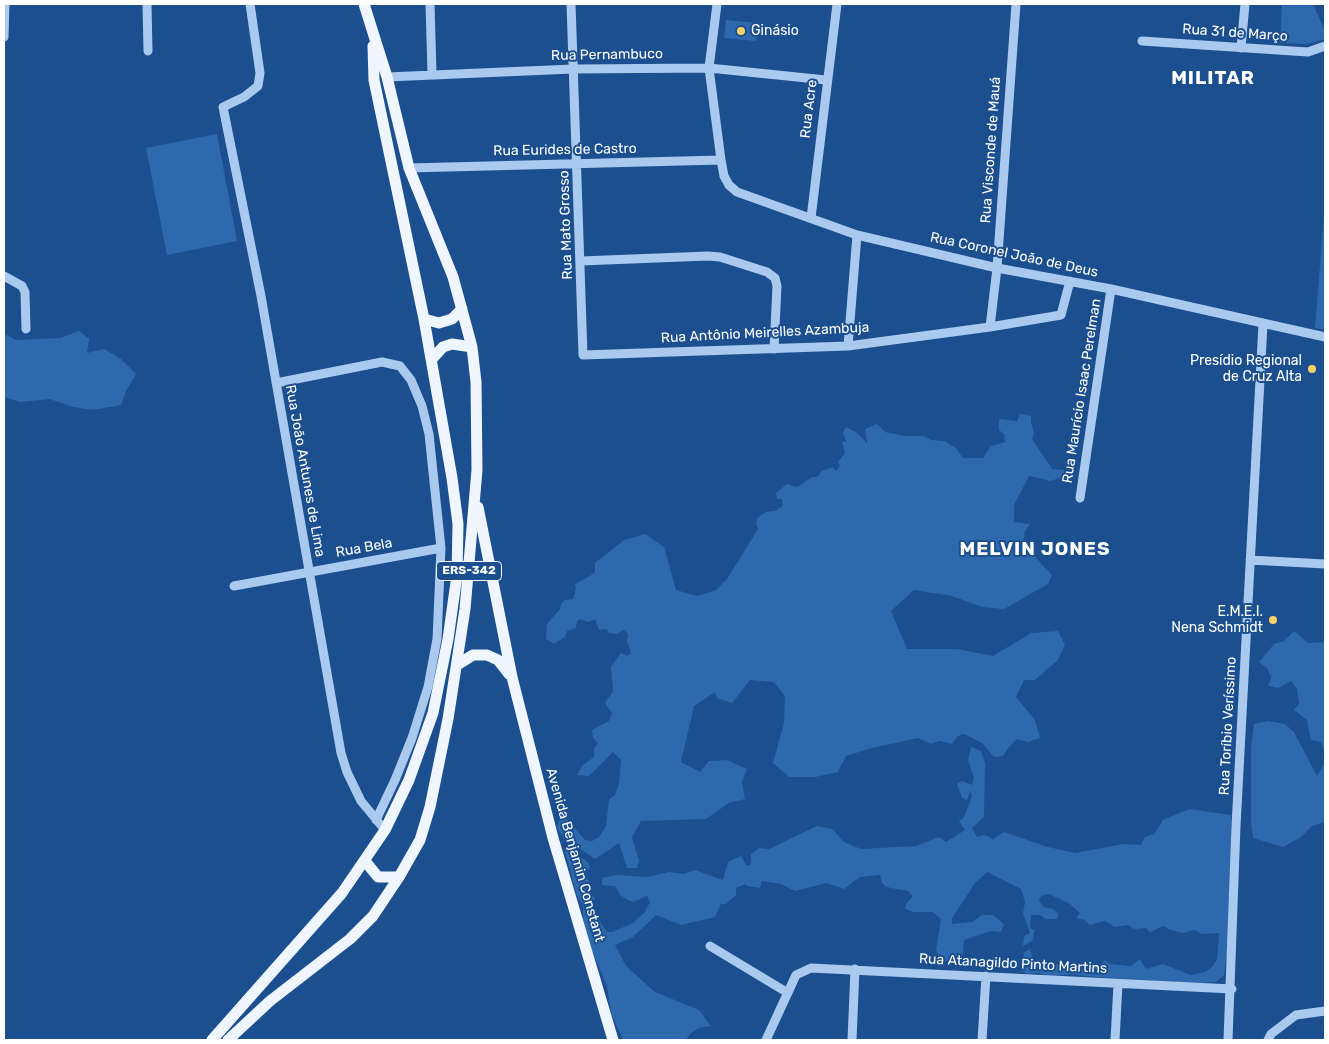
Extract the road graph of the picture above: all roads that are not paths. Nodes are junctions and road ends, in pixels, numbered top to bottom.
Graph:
1 (5, 4) edge
2 (147, 4) edge
3 (250, 4) edge
4 (364, 4) edge
5 (430, 4) edge
6 (572, 4) edge
7 (717, 4) edge
8 (837, 4) edge
9 (1016, 4) edge
10 (1245, 4) edge
11 (372, 32) junction
12 (4, 37) edge
13 (1142, 41) dead end
14 (1325, 46) edge
15 (1241, 48) junction
16 (148, 51) dead end
17 (709, 68) junction
18 (573, 69) junction
19 (432, 73) junction
20 (387, 76) junction
21 (826, 80) junction
22 (720, 160) junction
23 (578, 164) junction
24 (409, 168) junction
25 (811, 218) junction
26 (857, 235) junction
27 (581, 261) junction
28 (997, 268) junction
29 (4, 276) edge
30 (1070, 281) junction
31 (1111, 289) junction
32 (462, 308) junction
33 (424, 319) junction
34 (1263, 324) junction
35 (990, 327) junction
36 (26, 329) dead end
37 (1325, 337) edge
38 (848, 346) junction
39 (472, 347) junction
40 (774, 349) junction
41 (583, 355) joint
42 (432, 359) junction
43 (276, 383) junction
44 (476, 494) junction
45 (1080, 498) dead end
46 (440, 548) junction
47 (1250, 560) junction
48 (1325, 564) edge
49 (308, 572) junction
50 (234, 586) dead end
51 (457, 665) junction
52 (512, 678) junction
53 (376, 820) junction
54 (384, 830) junction
55 (365, 861) junction
56 (399, 877) junction
57 (710, 946) dead end
58 (855, 969) junction
59 (986, 976) junction
60 (1118, 984) junction
61 (1232, 989) junction
62 (788, 993) junction
63 (1325, 1011) edge
64 (212, 1040) edge
65 (228, 1040) edge
66 (613, 1040) edge
67 (766, 1040) edge
68 (852, 1040) edge
69 (982, 1040) edge
70 (1115, 1040) edge
71 (1228, 1040) edge
72 (1268, 1040) edge

1 - 12 street
2 - 16 street
3 - 43 street, Rua João Antunes de Lima
4 - 11 main road, ERS-342
5 - 19 street
6 - 18 street, Rua Mato Grosso
7 - 17 street, Rua Coronel João de Deus
8 - 21 street, Rua Acre
9 - 28 street, Rua Visconde de Mauá
10 - 15 street
11 - 20 main road, ERS-342
11 - 33 main road, ERS-342
13 - 15 street, Rua 31 de Março
14 - 15 street, Rua 31 de Março
17 - 18 street, Rua Pernambuco
17 - 21 street, Rua Pernambuco
17 - 22 street, Rua Coronel João de Deus
18 - 19 street, Rua Pernambuco
18 - 23 street, Rua Mato Grosso
19 - 20 street, Rua Pernambuco
20 - 24 main road, ERS-342
21 - 25 street, Rua Acre
22 - 23 street, Rua Eurides de Castro
22 - 25 street, Rua Coronel João de Deus
23 - 24 street, Rua Eurides de Castro
23 - 27 street, Rua Mato Grosso
24 - 32 main road, ERS-342
25 - 26 street, Rua Coronel João de Deus
26 - 28 street, Rua Coronel João de Deus
26 - 38 street
27 - 40 street
27 - 41 street, Rua Mato Grosso
28 - 30 street, Rua Coronel João de Deus
28 - 35 street, Rua Visconde de Mauá
29 - 36 street
30 - 31 street, Rua Coronel João de Deus
30 - 35 street, Rua Antônio Meirelles Azambuja
31 - 34 street, Rua Coronel João de Deus
31 - 45 street, Rua Maurício Isaac Perelman
32 - 33 main road
32 - 39 main road, ERS-342
33 - 42 main road, ERS-342
34 - 37 street, Rua Coronel João de Deus
34 - 47 street, Rua Toríbio Veríssimo
35 - 38 street, Rua Antônio Meirelles Azambuja
38 - 40 street, Rua Antônio Meirelles Azambuja
39 - 42 main road
39 - 44 main road, ERS-342
40 - 41 street, Rua Antônio Meirelles Azambuja
42 - 54 main road, ERS-342
43 - 46 street
43 - 49 street, Rua João Antunes de Lima
44 - 51 main road, ERS-342
44 - 52 main road, Avenida Benjamin Constant
46 - 49 street, Rua Bela
46 - 53 street
47 - 48 street
47 - 61 street, Rua Toríbio Veríssimo
49 - 50 street, Rua Bela
49 - 53 street, Rua João Antunes de Lima
51 - 52 main road, Avenida Benjamin Constant
51 - 56 main road, ERS-342
52 - 66 main road, Avenida Benjamin Constant
53 - 54 street, Rua João Antunes de Lima
54 - 55 main road, ERS-342
55 - 56 main road
55 - 64 main road, ERS-342
56 - 65 main road, ERS-342
57 - 62 street
58 - 59 street, Rua Atanagildo Pinto Martins
58 - 62 street, Rua Atanagildo Pinto Martins
58 - 68 street
59 - 60 street, Rua Atanagildo Pinto Martins
59 - 69 street
60 - 61 street, Rua Atanagildo Pinto Martins
60 - 70 street
61 - 71 street, Rua Toríbio Veríssimo
62 - 67 street
63 - 72 street

